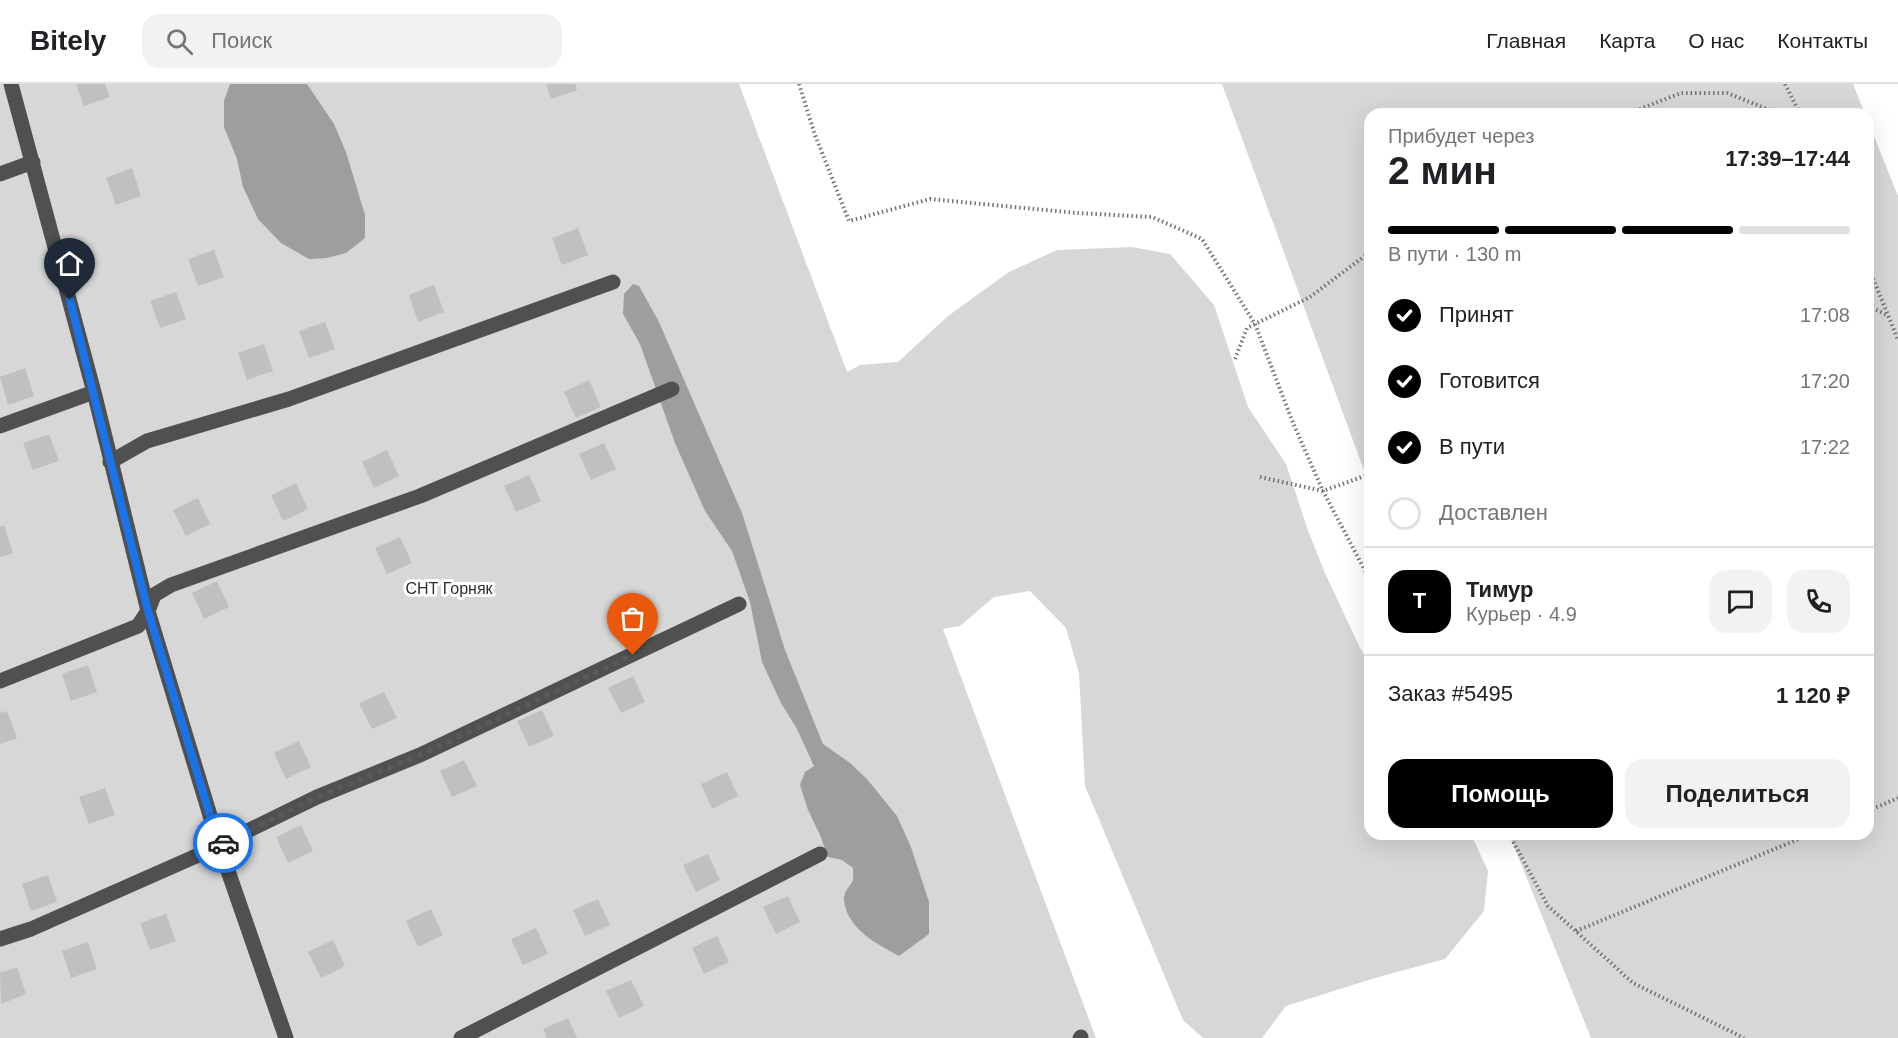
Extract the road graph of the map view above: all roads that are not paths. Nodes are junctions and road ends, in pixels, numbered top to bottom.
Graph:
1 (11, 84) edge
2 (33, 162) junction
3 (0, 174) edge
4 (613, 282) dead end
5 (672, 389) dead end
6 (94, 392) junction
7 (0, 426) edge
8 (110, 462) junction
9 (739, 604) dead end
10 (148, 611) junction
11 (0, 681) edge
12 (219, 845) junction
13 (820, 854) dead end
14 (0, 939) edge
15 (286, 1038) edge
16 (461, 1038) edge

1 - 2 street
2 - 3 street
2 - 6 street
4 - 8 street
5 - 10 street
6 - 7 street
6 - 8 street
8 - 10 street
9 - 12 street
10 - 11 street
10 - 12 street
12 - 14 street
12 - 15 street
13 - 16 street

